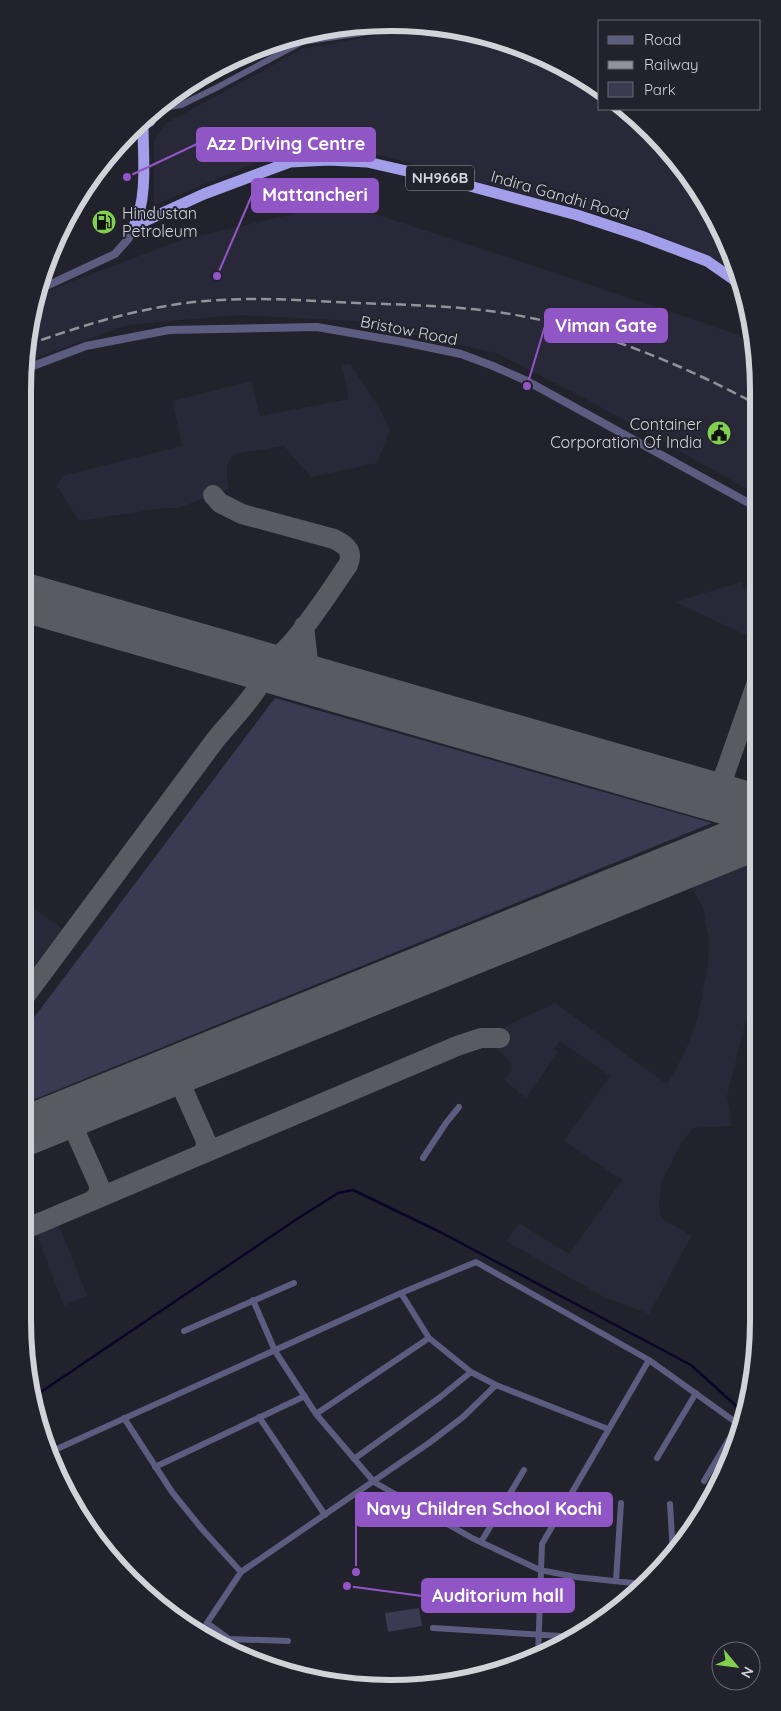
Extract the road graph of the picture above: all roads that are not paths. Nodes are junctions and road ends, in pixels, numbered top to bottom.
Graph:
1 (369, 32) edge
2 (302, 42) edge
3 (303, 42) edge
4 (170, 107) edge
5 (141, 132) edge
6 (134, 226) junction
7 (732, 277) edge
8 (47, 286) edge
9 (32, 366) edge
10 (750, 504) edge
11 (459, 1107) dead end
12 (423, 1158) dead end
13 (294, 1283) dead end
14 (401, 1293) junction
15 (253, 1300) junction
16 (184, 1331) dead end
17 (429, 1338) junction
18 (275, 1351) junction
19 (649, 1360) junction
20 (471, 1372) junction
21 (496, 1385) junction
22 (696, 1393) junction
23 (305, 1396) junction
24 (316, 1414) junction
25 (258, 1417) junction
26 (124, 1418) junction
27 (735, 1422) edge
28 (608, 1429) junction
29 (729, 1440) edge
30 (55, 1449) edge
31 (354, 1458) junction
32 (657, 1458) dead end
33 (155, 1467) junction
34 (524, 1470) dead end
35 (704, 1480) dead end
36 (374, 1482) junction
37 (454, 1495) dead end
38 (621, 1503) dead end
39 (670, 1504) dead end
40 (325, 1515) junction
41 (440, 1519) junction
42 (481, 1542) junction
43 (672, 1543) edge
44 (540, 1570) junction
45 (241, 1572) junction
46 (616, 1581) junction
47 (636, 1583) edge
48 (438, 1584) dead end
49 (540, 1586) junction
50 (207, 1623) junction
51 (205, 1628) edge
52 (433, 1628) dead end
53 (539, 1636) junction
54 (561, 1637) edge
55 (288, 1641) dead end
56 (538, 1648) edge

1 - 3 street
2 - 4 street
5 - 6 highway
6 - 7 highway, Indira Gandhi Road / NH966B
6 - 8 street
9 - 10 street, Bristow Road
11 - 12 street
13 - 15 street
14 - 17 street
14 - 18 street
14 - 19 street
15 - 16 street
15 - 18 street
17 - 20 street
17 - 24 street
18 - 23 street
18 - 26 street
19 - 22 street
19 - 28 street
20 - 21 street
20 - 31 street
21 - 28 street
21 - 36 street
22 - 27 street
22 - 32 street
23 - 24 street
23 - 25 street
24 - 31 street
25 - 33 street
25 - 40 street
26 - 30 street
26 - 33 street
28 - 44 street
29 - 35 street
31 - 36 street
33 - 45 street
34 - 42 street
36 - 40 street
36 - 41 street
37 - 41 street
38 - 46 street
39 - 43 street
40 - 45 street
41 - 42 street
42 - 44 street
44 - 46 street
44 - 49 street
45 - 50 street
46 - 47 street
48 - 49 street
49 - 53 street
50 - 51 street
50 - 55 street
52 - 53 street
53 - 54 street
53 - 56 street

